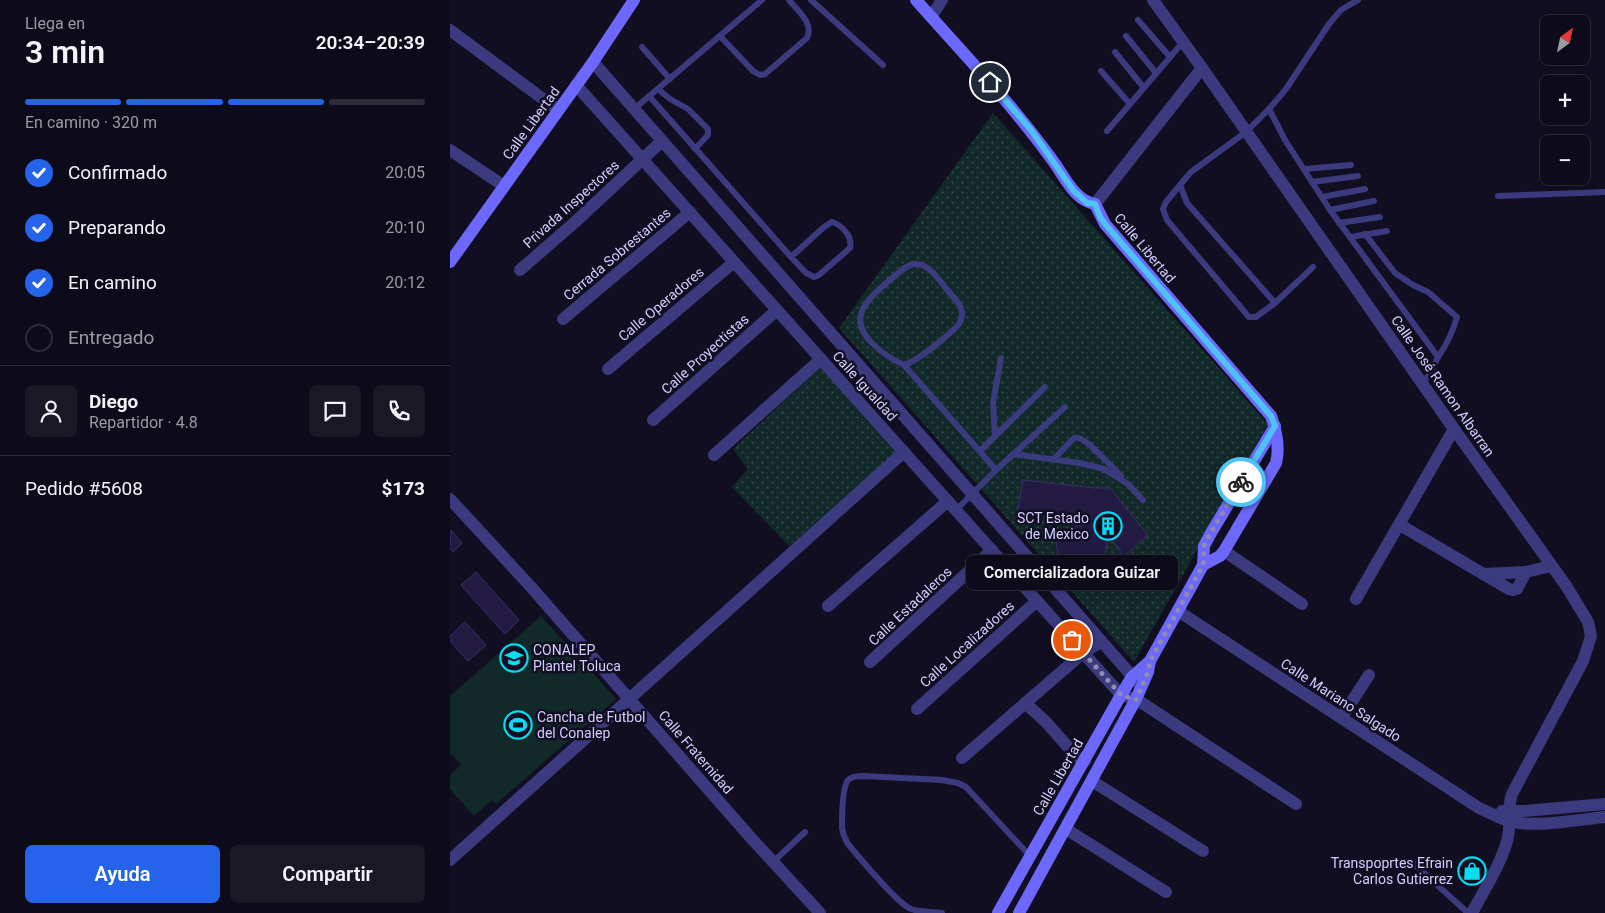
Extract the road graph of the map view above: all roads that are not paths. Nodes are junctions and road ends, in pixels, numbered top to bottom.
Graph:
1 (634, 0) edge
2 (762, 0) edge
3 (789, 0) edge
4 (811, 0) edge
5 (916, 0) edge
6 (942, 0) edge
7 (1153, 0) edge
8 (1358, 0) edge
9 (931, 17) junction
10 (1138, 20) dead end
11 (450, 30) edge
12 (720, 36) junction
13 (1126, 36) dead end
14 (1183, 42) junction
15 (642, 47) dead end
16 (1115, 52) dead end
17 (1170, 57) junction
18 (593, 62) junction
19 (883, 65) dead end
20 (1202, 68) junction
21 (1101, 71) dead end
22 (1156, 73) junction
23 (670, 79) junction
24 (576, 85) junction
25 (1144, 88) junction
26 (658, 89) junction
27 (649, 96) junction
28 (1130, 104) junction
29 (634, 109) junction
30 (1268, 109) junction
31 (558, 110) junction
32 (1107, 131) dead end
33 (1246, 132) junction
34 (662, 141) junction
35 (695, 148) junction
36 (450, 150) edge
37 (643, 160) junction
38 (1351, 165) dead end
39 (1304, 169) junction
40 (1358, 176) dead end
41 (1312, 182) junction
42 (504, 186) junction
43 (1180, 186) junction
44 (1365, 189) dead end
45 (1605, 192) edge
46 (1498, 196) dead end
47 (1322, 197) junction
48 (1374, 202) dead end
49 (1095, 204) junction
50 (1330, 210) junction
51 (690, 212) junction
52 (1380, 217) dead end
53 (1339, 223) junction
54 (1387, 230) dead end
55 (1365, 234) junction
56 (1350, 237) junction
57 (791, 256) junction
58 (450, 262) edge
59 (734, 262) junction
60 (1313, 267) dead end
61 (520, 270) dead end
62 (1275, 303) junction
63 (777, 310) junction
64 (563, 319) dead end
65 (1438, 357) junction
66 (1001, 358) dead end
67 (821, 359) junction
68 (904, 365) junction
69 (608, 369) dead end
70 (1422, 383) junction
71 (1045, 388) dead end
72 (1065, 407) dead end
73 (653, 420) dead end
74 (1275, 426) junction
75 (1454, 429) junction
76 (995, 436) junction
77 (980, 451) junction
78 (904, 452) junction
79 (1013, 454) junction
80 (714, 455) dead end
81 (1053, 460) junction
82 (996, 470) junction
83 (1128, 484) junction
84 (972, 494) junction
85 (450, 499) edge
86 (1143, 500) dead end
87 (952, 505) junction
88 (1400, 525) junction
89 (992, 550) junction
90 (1224, 550) junction
91 (1203, 565) junction
92 (1551, 566) junction
93 (1526, 572) junction
94 (1483, 574) junction
95 (1356, 599) dead end
96 (1037, 601) junction
97 (1302, 604) dead end
98 (828, 606) dead end
99 (1178, 611) junction
100 (1101, 642) junction
101 (1083, 652) junction
102 (1150, 661) junction
103 (870, 662) dead end
104 (1369, 675) dead end
105 (1132, 677) junction
106 (1139, 694) junction
107 (1121, 695) junction
108 (629, 699) junction
109 (1025, 703) junction
110 (916, 709) dead end
111 (1341, 718) junction
112 (962, 758) dead end
113 (1085, 761) junction
114 (1092, 781) junction
115 (1296, 804) dead end
116 (1605, 804) edge
117 (1509, 816) junction
118 (1605, 817) edge
119 (1066, 830) junction
120 (805, 832) dead end
121 (1203, 851) dead end
122 (1030, 856) junction
123 (450, 860) edge
124 (773, 862) junction
125 (1413, 863) dead end
126 (1166, 892) dead end
127 (820, 913) edge
128 (942, 913) edge
129 (998, 913) edge
130 (1019, 913) edge
131 (1470, 913) edge

1 - 18 main road, Calle Libertad
2 - 12 lane
3 - 12 lane
4 - 19 lane
5 - 9 main road
6 - 9 street
7 - 14 street, Calle José Ramon Albarran
8 - 30 lane
9 - 49 main road
10 - 17 lane
11 - 31 street
12 - 23 lane
13 - 22 lane
14 - 17 lane
14 - 20 street, Calle José Ramon Albarran
15 - 23 lane
16 - 25 lane
17 - 22 lane
18 - 24 main road, Calle Libertad
18 - 29 street, Calle Igualdad
20 - 33 street, Calle José Ramon Albarran
20 - 49 street
21 - 28 lane
22 - 25 lane
23 - 26 lane
24 - 31 main road, Calle Libertad
24 - 37 street, Calle Igualdad
25 - 28 lane
26 - 27 lane
26 - 35 lane
27 - 29 lane
27 - 35 lane
28 - 32 lane
29 - 34 street, Calle Igualdad
30 - 33 lane
30 - 39 lane
31 - 42 main road, Calle Libertad
33 - 43 lane
33 - 70 street, Calle José Ramon Albarran
34 - 37 street, Privada Inspectores
34 - 84 street, Calle Igualdad
35 - 57 lane
36 - 42 street
37 - 51 street, Calle Igualdad
37 - 61 street, Privada Inspectores
38 - 39 lane
39 - 41 lane
40 - 41 lane
41 - 47 lane
42 - 58 main road, Calle Libertad
43 - 62 lane
43 - 62 lane
44 - 47 lane
45 - 46 lane
47 - 50 lane
48 - 50 lane
49 - 74 main road, Calle Libertad
50 - 53 lane
51 - 59 street, Calle Igualdad
51 - 64 street, Cerrada Sobrestantes
52 - 53 lane
53 - 56 lane
54 - 55 lane
55 - 56 lane
55 - 65 lane
56 - 65 lane
57 - 57 lane
59 - 63 street, Calle Igualdad
59 - 69 street, Calle Operadores
60 - 62 lane
63 - 67 street, Calle Igualdad
63 - 73 street, Calle Proyectistas
65 - 70 lane
66 - 76 lane
67 - 78 street, Calle Igualdad
67 - 80 street
68 - 68 lane
68 - 77 lane
70 - 75 street, Calle José Ramon Albarran
71 - 76 lane
72 - 79 lane
74 - 90 main road, Calle Libertad
74 - 91 main road, Calle Libertad
75 - 88 street
75 - 92 street, Calle José Ramon Albarran
76 - 77 lane
77 - 82 lane
78 - 87 street, Calle Igualdad
78 - 108 street
79 - 81 lane
79 - 82 lane
81 - 83 lane
81 - 83 lane
82 - 84 lane
83 - 86 lane
84 - 87 lane
84 - 100 street, Calle Igualdad
85 - 108 street, Calle Fraternidad
87 - 89 street, Calle Igualdad
87 - 98 street
88 - 94 street
88 - 95 street
89 - 96 street, Calle Igualdad
89 - 103 street, Calle Estadaleros
90 - 91 main road, Calle Libertad
90 - 97 street
91 - 99 main road, Calle Libertad
92 - 93 street
92 - 117 street, Calle José Ramon Albarran
93 - 94 street
93 - 94 street
96 - 101 street, Calle Igualdad
96 - 110 street, Calle Localizadores
99 - 102 main road, Calle Libertad
99 - 111 street, Calle Mariano Salgado
100 - 101 street
100 - 105 street, Calle Igualdad
101 - 107 street, Calle Igualdad
101 - 109 street
102 - 105 main road, Calle Libertad
102 - 106 main road, Calle Libertad
104 - 111 street
105 - 106 street, Calle Igualdad
105 - 107 main road, Calle Libertad
106 - 107 street
106 - 114 main road, Calle Libertad
106 - 115 street
107 - 113 main road, Calle Libertad
108 - 123 street
108 - 124 street, Calle Fraternidad
109 - 112 street
109 - 113 street
111 - 117 street, Calle Mariano Salgado
113 - 122 main road, Calle Libertad
114 - 119 main road, Calle Libertad
114 - 121 street
116 - 117 street, Calle Mariano Salgado
117 - 118 street, Calle Mariano Salgado
117 - 131 street, Calle José Ramon Albarran
119 - 126 street
119 - 130 main road, Calle Libertad
120 - 124 lane
122 - 128 lane
122 - 129 main road, Calle Libertad
124 - 127 street, Calle Fraternidad
125 - 131 lane

